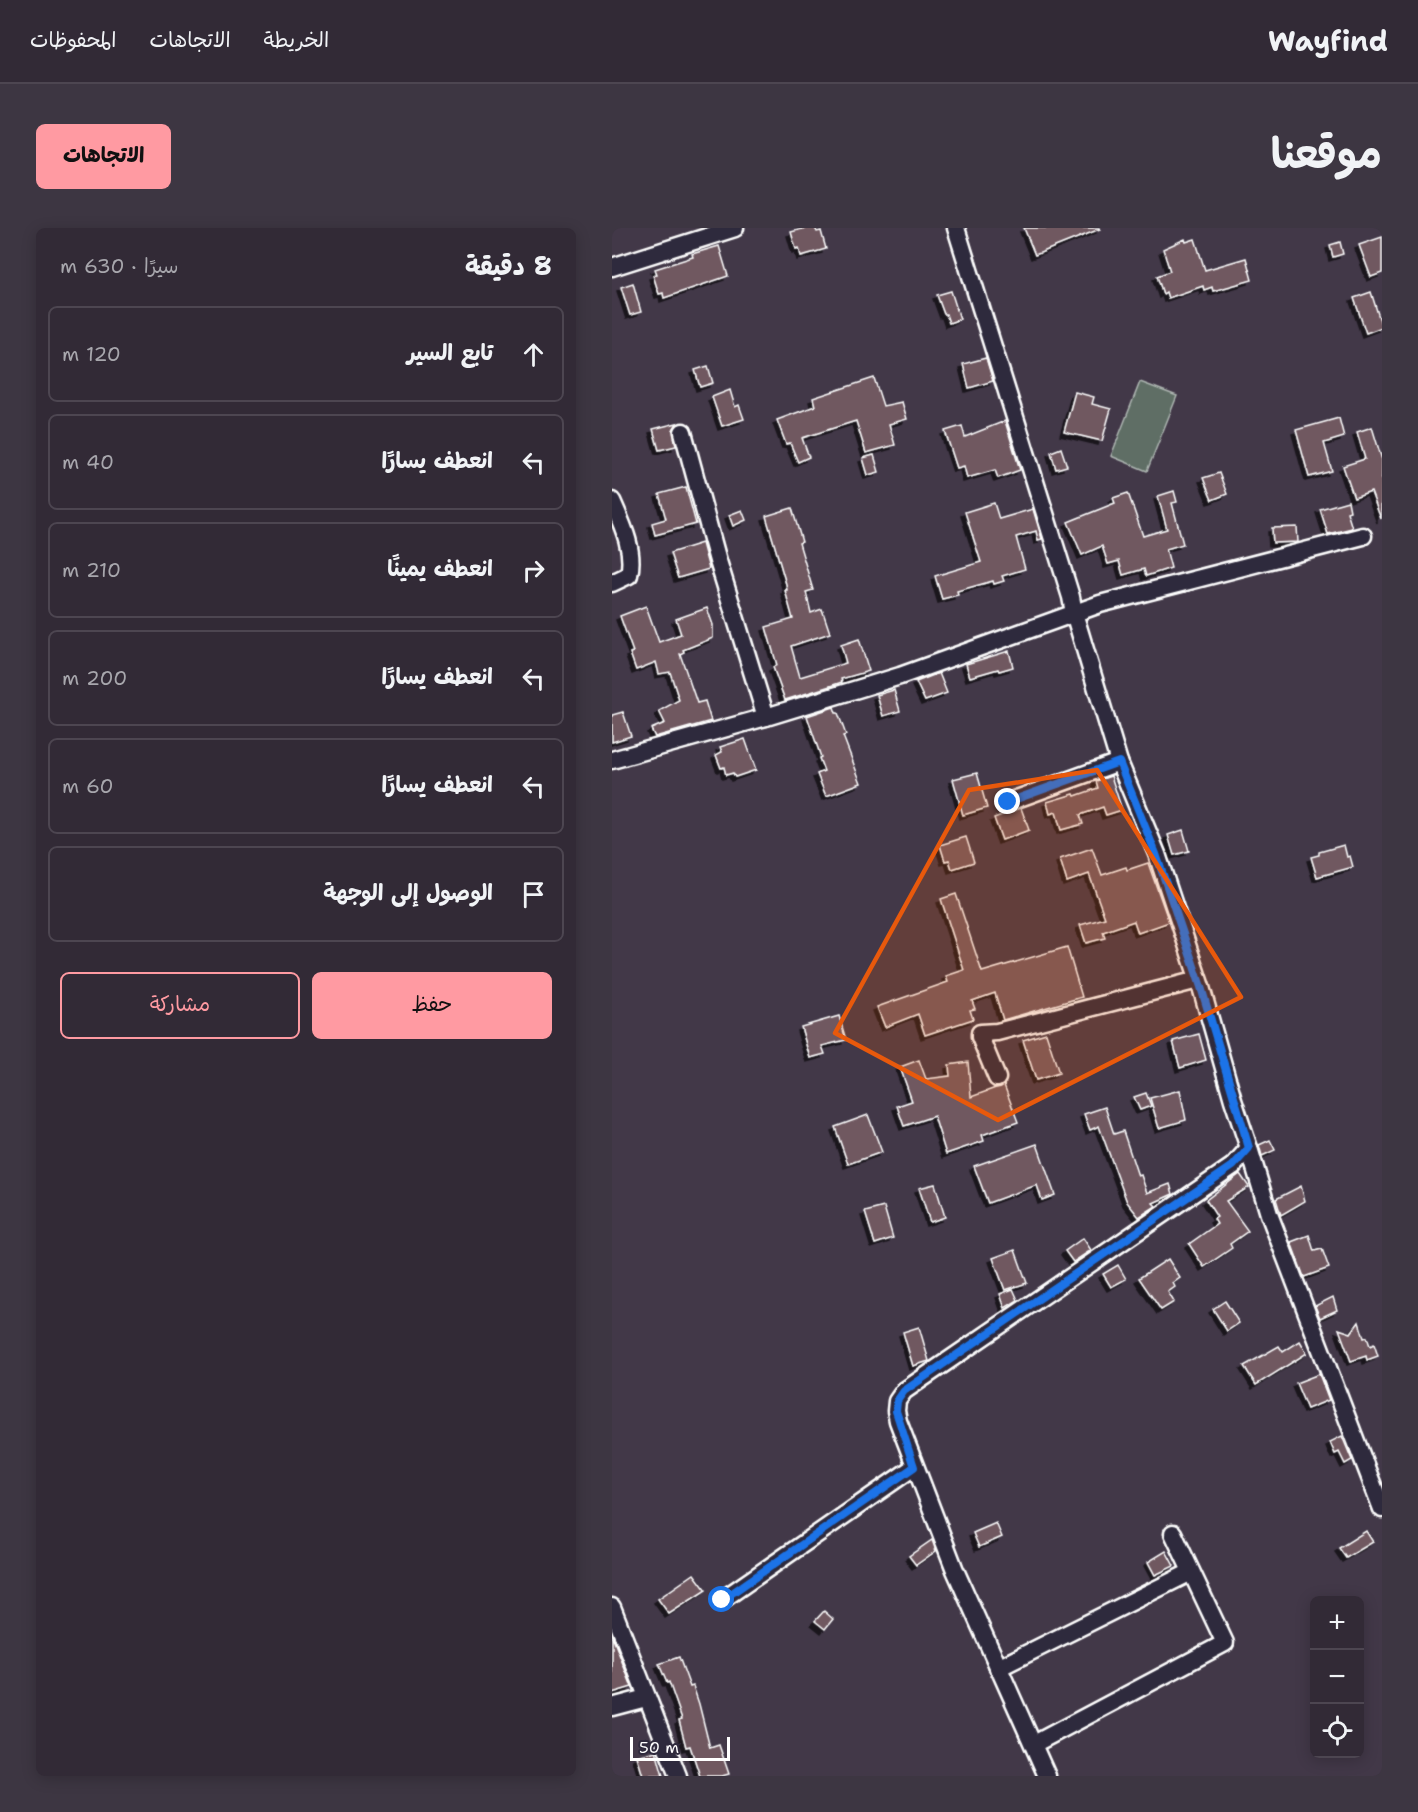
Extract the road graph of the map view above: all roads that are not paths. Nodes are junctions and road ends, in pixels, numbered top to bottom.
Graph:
1 (956, 228) edge
2 (727, 229) edge
3 (612, 267) edge
4 (683, 432) dead end
5 (612, 501) edge
6 (1363, 536) dead end
7 (612, 583) edge
8 (1078, 616) junction
9 (766, 717) junction
10 (612, 760) edge
11 (1119, 762) junction
12 (1008, 802) dead end
13 (1198, 980) junction
14 (997, 1077) dead end
15 (1249, 1148) junction
16 (914, 1467) junction
17 (1382, 1509) edge
18 (1173, 1533) dead end
19 (1191, 1572) junction
20 (722, 1600) dead end
21 (612, 1608) edge
22 (998, 1668) junction
23 (646, 1698) junction
24 (612, 1707) edge
25 (1034, 1744) junction
26 (678, 1776) edge
27 (1047, 1776) edge

1 - 8 street
2 - 3 street
4 - 9 street
5 - 7 street
6 - 8 street
8 - 9 street
8 - 11 street
9 - 10 street
11 - 12 street
11 - 13 street
13 - 14 street
13 - 15 street
15 - 16 street
15 - 17 street
16 - 20 street
16 - 22 street
18 - 19 street
19 - 22 street
19 - 25 street
21 - 23 street
22 - 25 street
23 - 24 street
23 - 26 street
25 - 27 street

